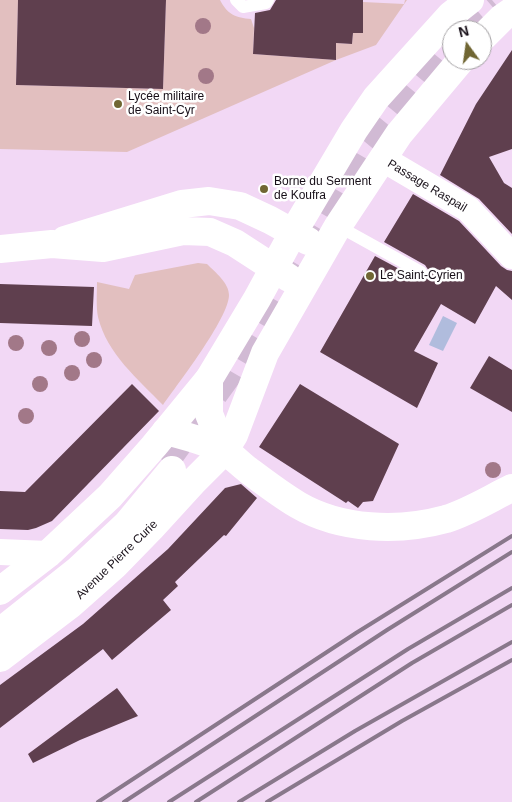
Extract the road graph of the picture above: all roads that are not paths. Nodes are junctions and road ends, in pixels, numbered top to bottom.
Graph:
1 (236, 0) edge
2 (268, 0) edge
3 (460, 5) edge
4 (512, 11) edge
5 (492, 28) edge
6 (453, 70) edge
7 (383, 159) junction
8 (338, 226) junction
9 (293, 233) junction
10 (52, 244) junction
11 (0, 250) edge
12 (324, 250) junction
13 (512, 256) edge
14 (274, 268) junction
15 (421, 272) dead end
16 (302, 287) junction
17 (209, 379) junction
18 (166, 431) junction
19 (224, 450) junction
20 (512, 488) edge
21 (0, 552) edge
22 (48, 554) junction
23 (0, 591) edge
24 (0, 615) edge
25 (0, 632) edge
26 (0, 658) edge

1 - 2 lane
3 - 9 main road
4 - 5 main road
6 - 7 main road, Avenue Pierre Curie
7 - 8 main road, Avenue Pierre Curie
7 - 13 street, Passage Raspail
8 - 12 main road, Avenue Pierre Curie
8 - 15 lane
9 - 10 main road
9 - 12 main road
9 - 14 main road
10 - 11 main road
10 - 14 main road
12 - 16 main road, Avenue Pierre Curie
14 - 16 main road
14 - 17 main road
16 - 19 main road, Avenue Pierre Curie
17 - 18 main road
17 - 19 main road
18 - 19 main road
18 - 22 main road
19 - 20 main road
19 - 26 main road, Avenue Pierre Curie
21 - 22 street
22 - 23 main road
24 - 25 main road

